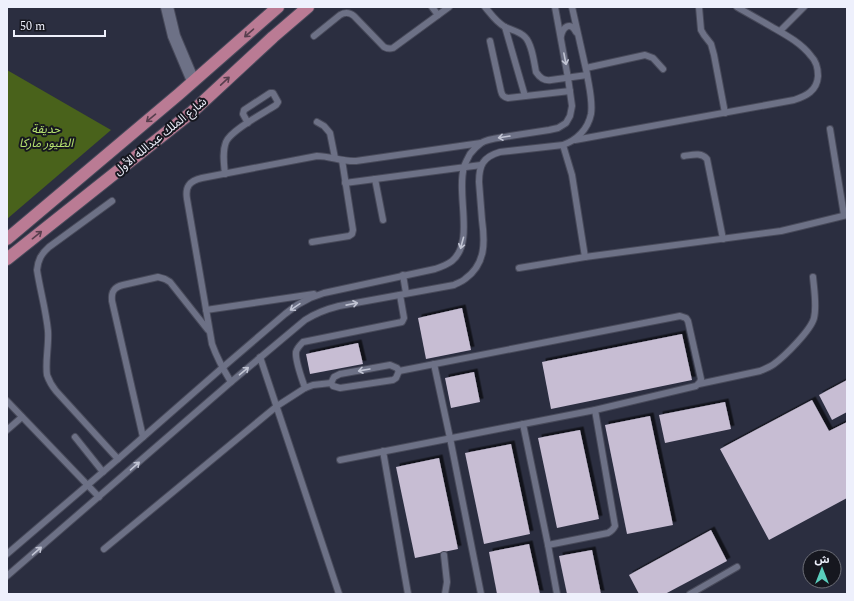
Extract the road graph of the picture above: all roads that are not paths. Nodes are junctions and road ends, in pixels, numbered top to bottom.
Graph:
1 (167, 7) edge
2 (278, 7) edge
3 (308, 7) edge
4 (432, 7) edge
5 (448, 7) edge
6 (485, 7) edge
7 (555, 7) edge
8 (572, 7) edge
9 (699, 7) edge
10 (737, 7) edge
11 (804, 7) edge
12 (438, 15) junction
13 (505, 27) junction
14 (780, 31) junction
15 (578, 35) junction
16 (314, 36) dead end
17 (561, 37) junction
18 (490, 41) dead end
19 (586, 68) junction
20 (663, 69) dead end
21 (587, 75) junction
22 (568, 78) junction
23 (193, 81) junction
24 (570, 91) junction
25 (524, 96) junction
26 (725, 113) junction
27 (317, 122) dead end
28 (248, 123) junction
29 (830, 129) dead end
30 (574, 140) junction
31 (481, 143) junction
32 (563, 145) junction
33 (684, 156) dead end
34 (339, 159) junction
35 (481, 165) junction
36 (464, 168) junction
37 (225, 174) junction
38 (375, 179) junction
39 (346, 183) junction
40 (112, 201) dead end
41 (846, 215) edge
42 (383, 220) dead end
43 (7, 239) edge
44 (723, 239) junction
45 (312, 242) dead end
46 (585, 257) junction
47 (7, 259) edge
48 (519, 268) dead end
49 (403, 276) junction
50 (813, 277) dead end
51 (324, 293) junction
52 (403, 294) junction
53 (206, 310) junction
54 (209, 331) junction
55 (260, 357) junction
56 (434, 364) junction
57 (222, 368) junction
58 (399, 371) junction
59 (231, 382) junction
60 (331, 383) junction
61 (699, 384) junction
62 (305, 388) junction
63 (7, 401) edge
64 (277, 406) junction
65 (595, 410) junction
66 (22, 417) junction
67 (524, 424) junction
68 (7, 430) edge
69 (75, 437) dead end
70 (143, 437) junction
71 (450, 438) junction
72 (383, 452) junction
73 (118, 459) junction
74 (340, 460) dead end
75 (103, 472) junction
76 (88, 485) junction
77 (99, 497) junction
78 (548, 545) junction
79 (104, 549) dead end
80 (7, 554) edge
81 (444, 555) dead end
82 (737, 567) dead end
83 (7, 576) edge
84 (339, 594) edge
85 (408, 594) edge
86 (445, 594) edge
87 (481, 594) edge
88 (557, 594) edge
89 (690, 594) edge

1 - 23 street
2 -> 23 main road, شارع الملك عبدالله الأول
47 -> 3 main road, شارع الملك عبدالله الأول
4 - 12 lane
5 - 12 lane
6 - 13 lane
7 - 17 lane
8 - 15 lane
9 - 26 lane
10 - 14 lane
11 - 14 lane
12 - 16 lane
13 - 22 lane
13 - 25 lane
14 - 26 lane
15 - 17 lane
15 - 19 lane
17 -> 22 lane
18 - 25 lane
19 - 20 lane
19 - 21 lane
21 - 22 lane
21 - 30 lane
22 - 24 lane
23 -> 43 main road, شارع الملك عبدالله الأول
24 - 25 lane
24 -> 31 lane
26 - 30 lane
27 - 34 lane
28 - 28 lane
28 - 37 lane
29 - 41 lane
30 - 32 lane
31 - 34 lane
31 - 36 lane
32 - 35 lane
32 - 46 lane
33 - 44 lane
34 - 37 lane
34 - 39 lane
35 - 36 lane
35 - 52 lane
36 - 38 lane
36 -> 49 lane
37 - 53 lane
38 - 39 lane
38 - 42 lane
39 - 45 lane
40 - 73 lane
41 - 44 lane
44 - 46 lane
46 - 48 lane
49 - 51 lane
49 - 52 lane
50 - 61 lane
51 - 53 lane
51 -> 57 lane
55 -> 52 lane
52 - 62 lane
53 - 54 lane
54 - 57 lane
54 - 70 lane
59 -> 55 lane
55 - 64 lane
56 - 58 lane
56 - 61 lane
56 - 71 lane
57 - 59 lane
57 - 70 lane
58 - 60 lane
58 -> 60 lane
77 -> 59 lane
60 - 62 lane
61 - 65 lane
62 - 64 lane
63 - 66 lane
64 - 79 lane
64 - 84 lane
65 - 67 lane
65 - 78 lane
66 - 68 lane
66 - 76 lane
67 - 71 lane
67 - 78 lane
69 - 75 lane
70 - 73 lane
71 - 72 lane
71 - 87 lane
72 - 74 lane
72 - 85 lane
73 - 75 lane
75 - 76 lane
76 - 77 lane
76 - 80 lane
83 -> 77 lane
78 - 88 lane
81 - 86 lane
82 - 89 lane

